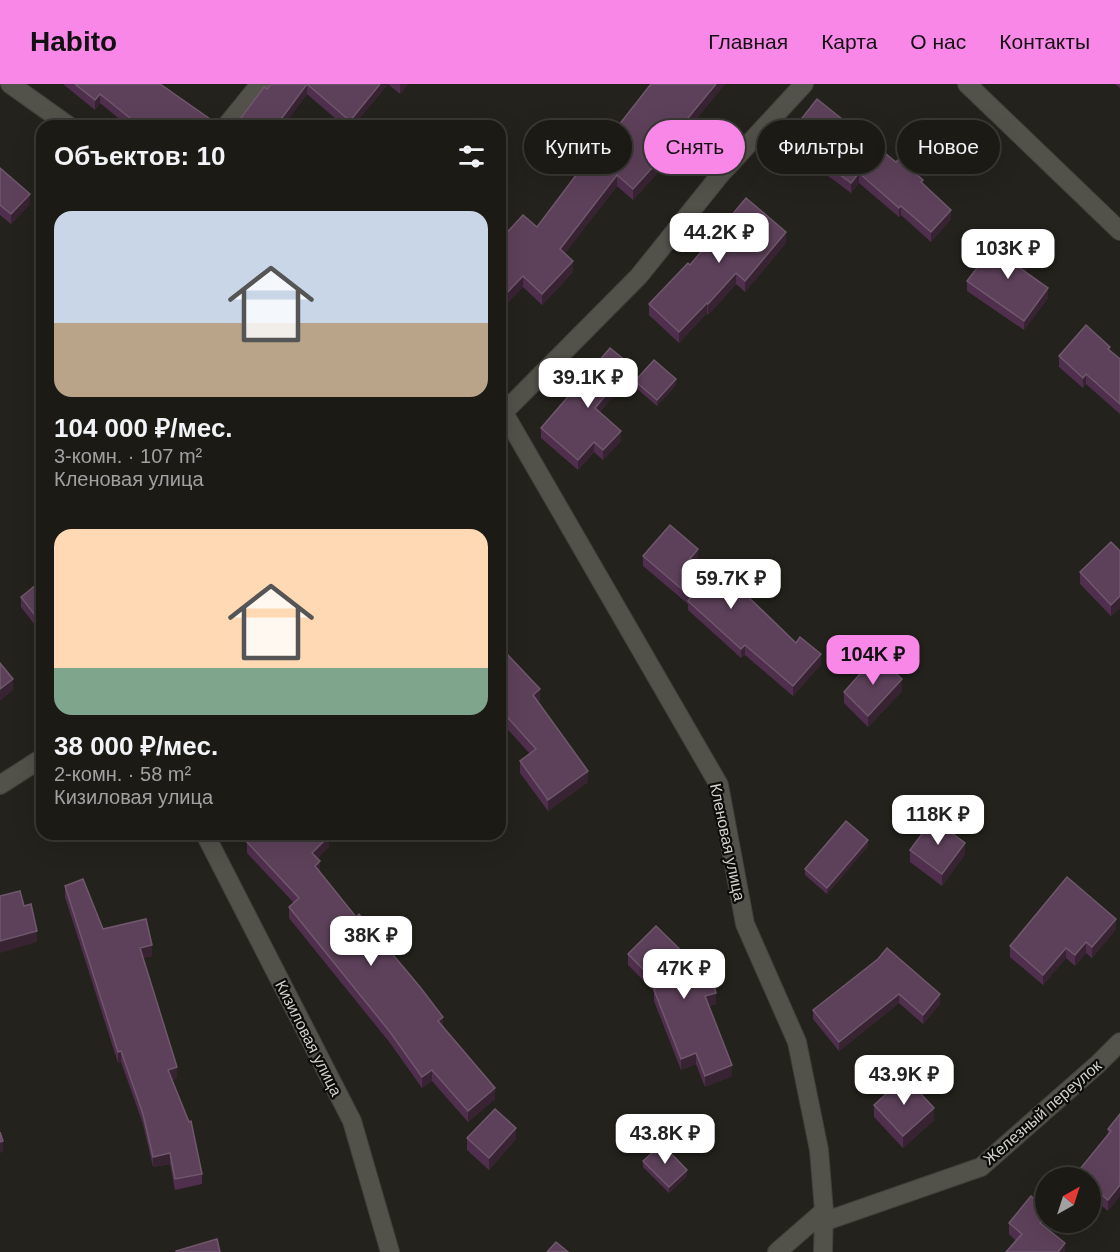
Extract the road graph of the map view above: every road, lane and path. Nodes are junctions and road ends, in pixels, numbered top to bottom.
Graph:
1 (10, 84) edge
2 (260, 84) edge
3 (804, 84) edge
4 (966, 84) edge
5 (61, 120) edge
6 (231, 120) edge
7 (1120, 231) edge
8 (506, 408) edge
9 (506, 422) edge
10 (36, 762) edge
11 (1, 783) edge
12 (208, 840) edge
13 (1120, 1042) edge
14 (824, 1216) junction
15 (390, 1252) edge
16 (777, 1252) edge
17 (823, 1252) edge

1 - 5 street
2 - 6 street
3 - 8 street
4 - 7 street
9 - 14 street, Кленовая улица
10 - 11 street
12 - 15 street, Кизиловая улица
13 - 14 street, Железный переулок
14 - 16 street
14 - 17 street, Кленовая улица

